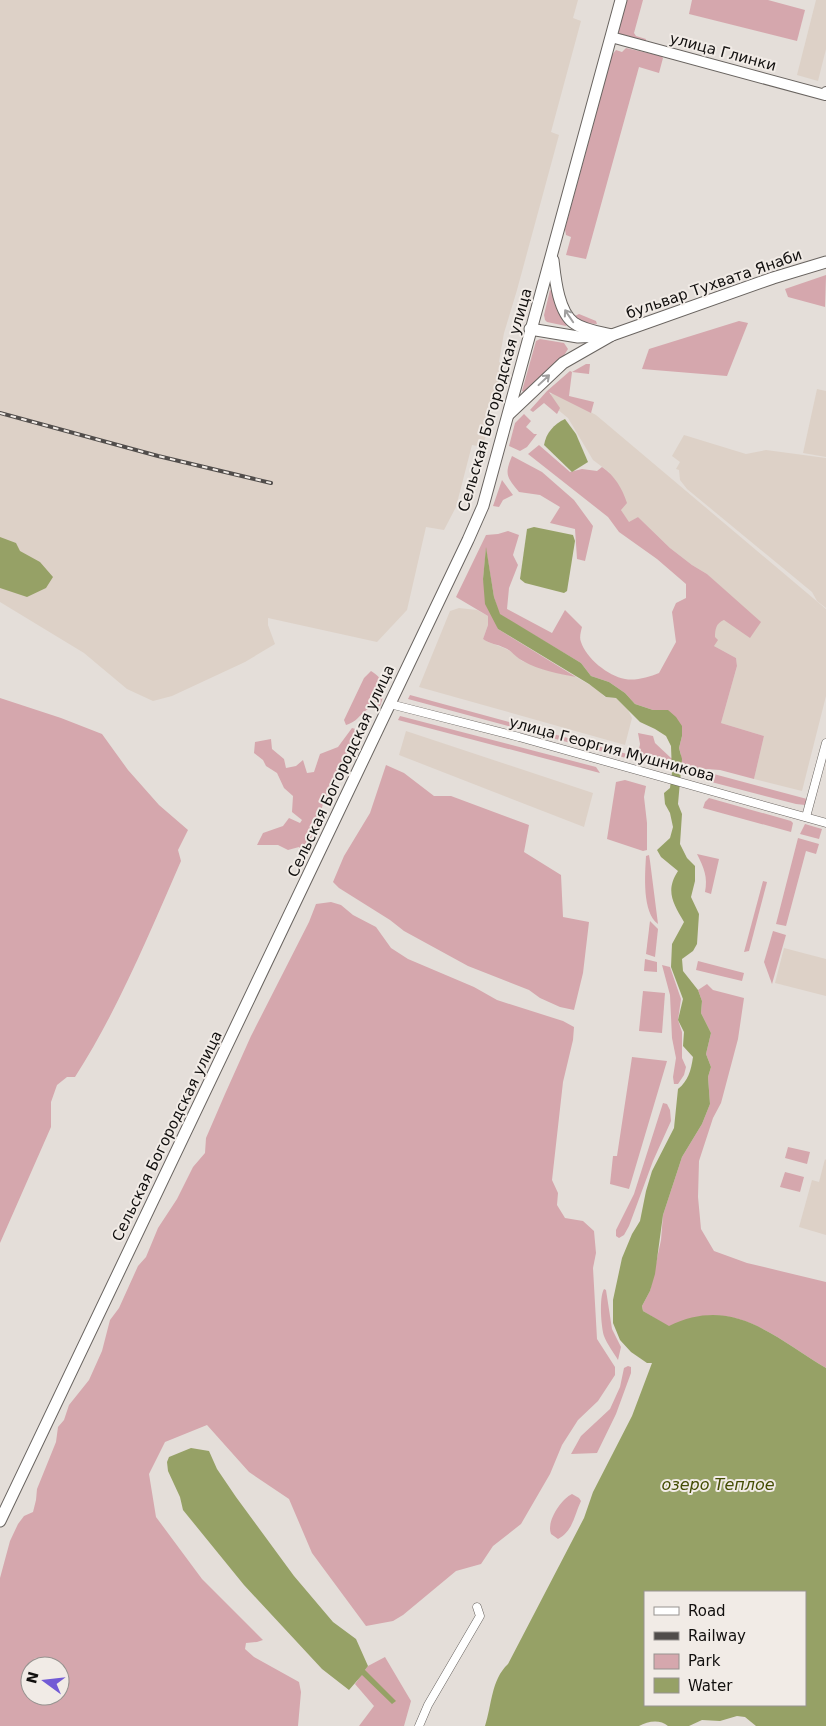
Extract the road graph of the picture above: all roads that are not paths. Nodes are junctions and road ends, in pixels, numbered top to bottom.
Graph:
1 (621, 0) edge
2 (611, 37) junction
3 (826, 92) edge
4 (554, 248) junction
5 (826, 262) edge
6 (530, 329) junction
7 (612, 335) junction
8 (509, 414) junction
9 (390, 704) junction
10 (826, 743) edge
11 (806, 817) junction
12 (826, 822) edge
13 (0, 1521) edge
14 (477, 1607) dead end
15 (419, 1726) edge

1 - 2 main road, Сельская Богородская улица
2 - 3 street, улица Глинки
2 - 4 main road, Сельская Богородская улица
4 - 6 main road, Сельская Богородская улица
7 -> 4 main road, бульвар Тухвата Янаби
5 - 7 main road, бульвар Тухвата Янаби
6 - 7 main road, бульвар Тухвата Янаби
6 - 8 main road, Сельская Богородская улица
8 -> 7 main road, бульвар Тухвата Янаби
8 - 9 main road, Сельская Богородская улица
9 - 11 street, улица Георгия Мушникова
9 - 13 main road, Сельская Богородская улица
10 - 11 street
11 - 12 street, улица Георгия Мушникова
14 - 15 street

